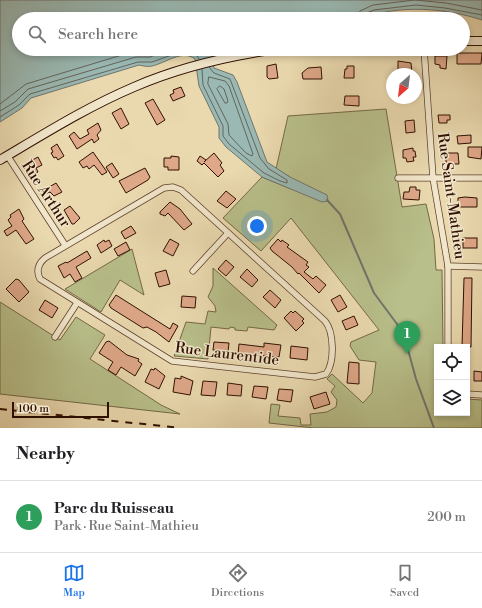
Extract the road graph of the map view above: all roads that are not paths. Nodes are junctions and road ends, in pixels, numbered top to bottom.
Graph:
1 (470, 41) edge
2 (482, 41) edge
3 (240, 56) edge
4 (424, 56) edge
5 (4, 158) edge
6 (398, 178) dead end
7 (433, 178) junction
8 (482, 178) edge
9 (228, 233) junction
10 (65, 245) junction
11 (448, 266) junction
12 (482, 267) edge
13 (193, 271) dead end
14 (77, 303) junction
15 (55, 337) dead end
16 (448, 344) edge
17 (470, 394) edge
18 (480, 395) edge

1 - 2 street
3 - 5 street
4 - 7 street, Rue Saint-Mathieu
5 - 10 street, Rue Arthur
6 - 7 street
7 - 8 street
7 - 11 street, Rue Saint-Mathieu
9 - 10 street, Rue Laurentide
9 - 13 street
9 - 14 street, Rue Laurentide
10 - 14 street, Rue Laurentide
11 - 12 street
11 - 16 street, Rue Saint-Mathieu
14 - 15 street
17 - 18 street

